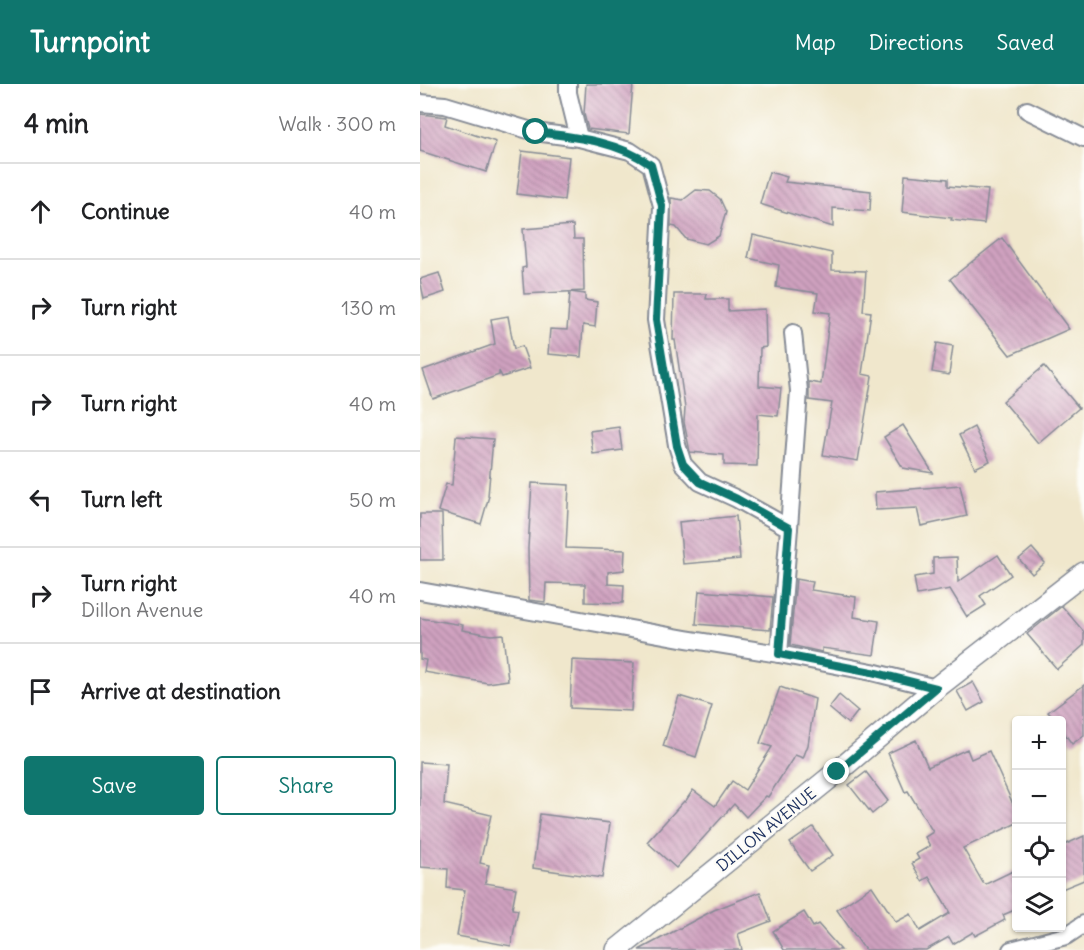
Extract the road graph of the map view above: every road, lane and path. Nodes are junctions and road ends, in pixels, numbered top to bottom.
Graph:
1 (568, 84) edge
2 (420, 103) edge
3 (1027, 110) dead end
4 (579, 138) junction
5 (1084, 138) edge
6 (793, 333) dead end
7 (789, 528) junction
8 (1084, 573) edge
9 (420, 591) edge
10 (779, 654) junction
11 (936, 688) junction
12 (1084, 924) edge
13 (617, 950) edge
14 (1011, 950) edge

1 - 4 street
2 - 4 street
3 - 5 street
4 - 7 street
6 - 7 street
7 - 10 street
8 - 11 street, DILLON AVENUE
9 - 10 street
10 - 11 street
11 - 13 street, DILLON AVENUE
12 - 14 street

